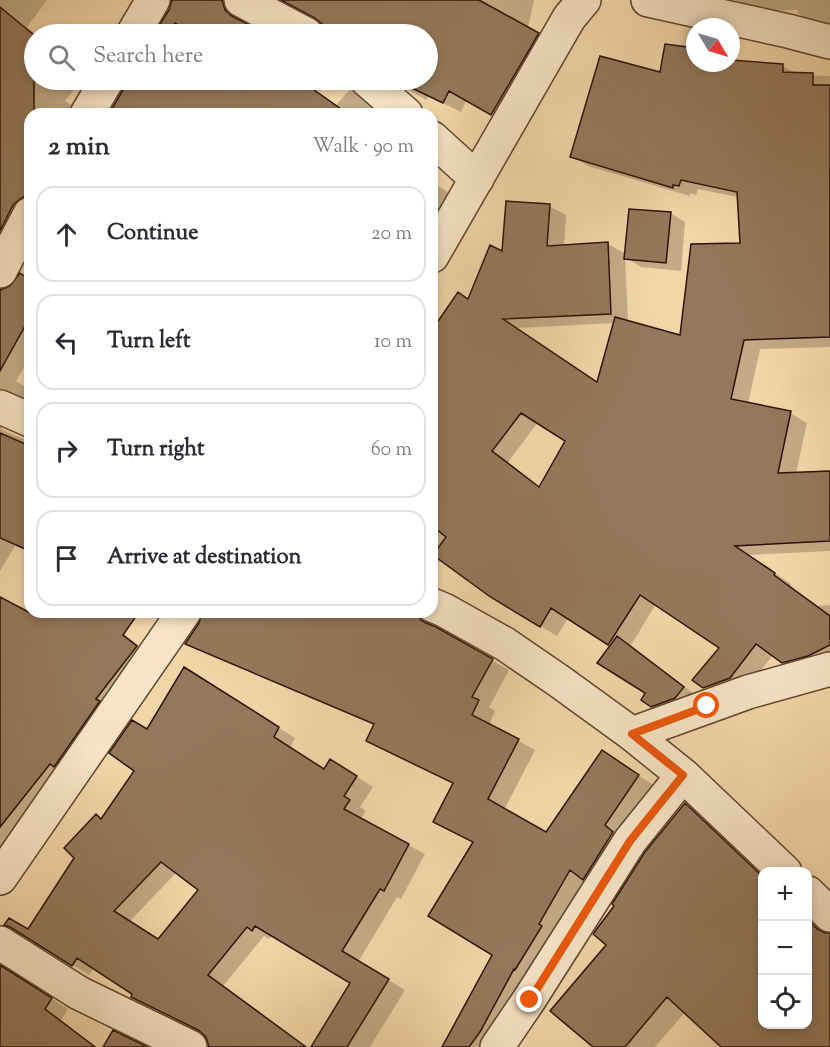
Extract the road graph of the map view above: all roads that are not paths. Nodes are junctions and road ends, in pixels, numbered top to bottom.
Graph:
1 (153, 0) edge
2 (241, 0) edge
3 (648, 0) edge
4 (571, 6) edge
5 (139, 24) edge
6 (287, 24) edge
7 (830, 42) edge
8 (101, 90) edge
9 (378, 90) edge
10 (91, 108) edge
11 (399, 108) edge
12 (438, 143) edge
13 (477, 179) junction
14 (24, 225) edge
15 (438, 246) edge
16 (0, 271) edge
17 (0, 406) edge
18 (24, 417) edge
19 (438, 608) edge
20 (180, 618) edge
21 (830, 669) edge
22 (632, 734) junction
23 (683, 775) junction
24 (780, 867) edge
25 (0, 878) edge
26 (812, 898) edge
27 (830, 915) edge
28 (0, 943) edge
29 (190, 1047) edge
30 (497, 1047) edge

1 - 5 street
2 - 6 street
3 - 7 street
4 - 13 street
8 - 10 street
9 - 11 street
12 - 13 street
13 - 15 street
14 - 16 street
17 - 18 street
19 - 22 street
20 - 25 street
21 - 22 street
22 - 23 street
23 - 24 street
23 - 30 street
26 - 27 street
28 - 29 street

